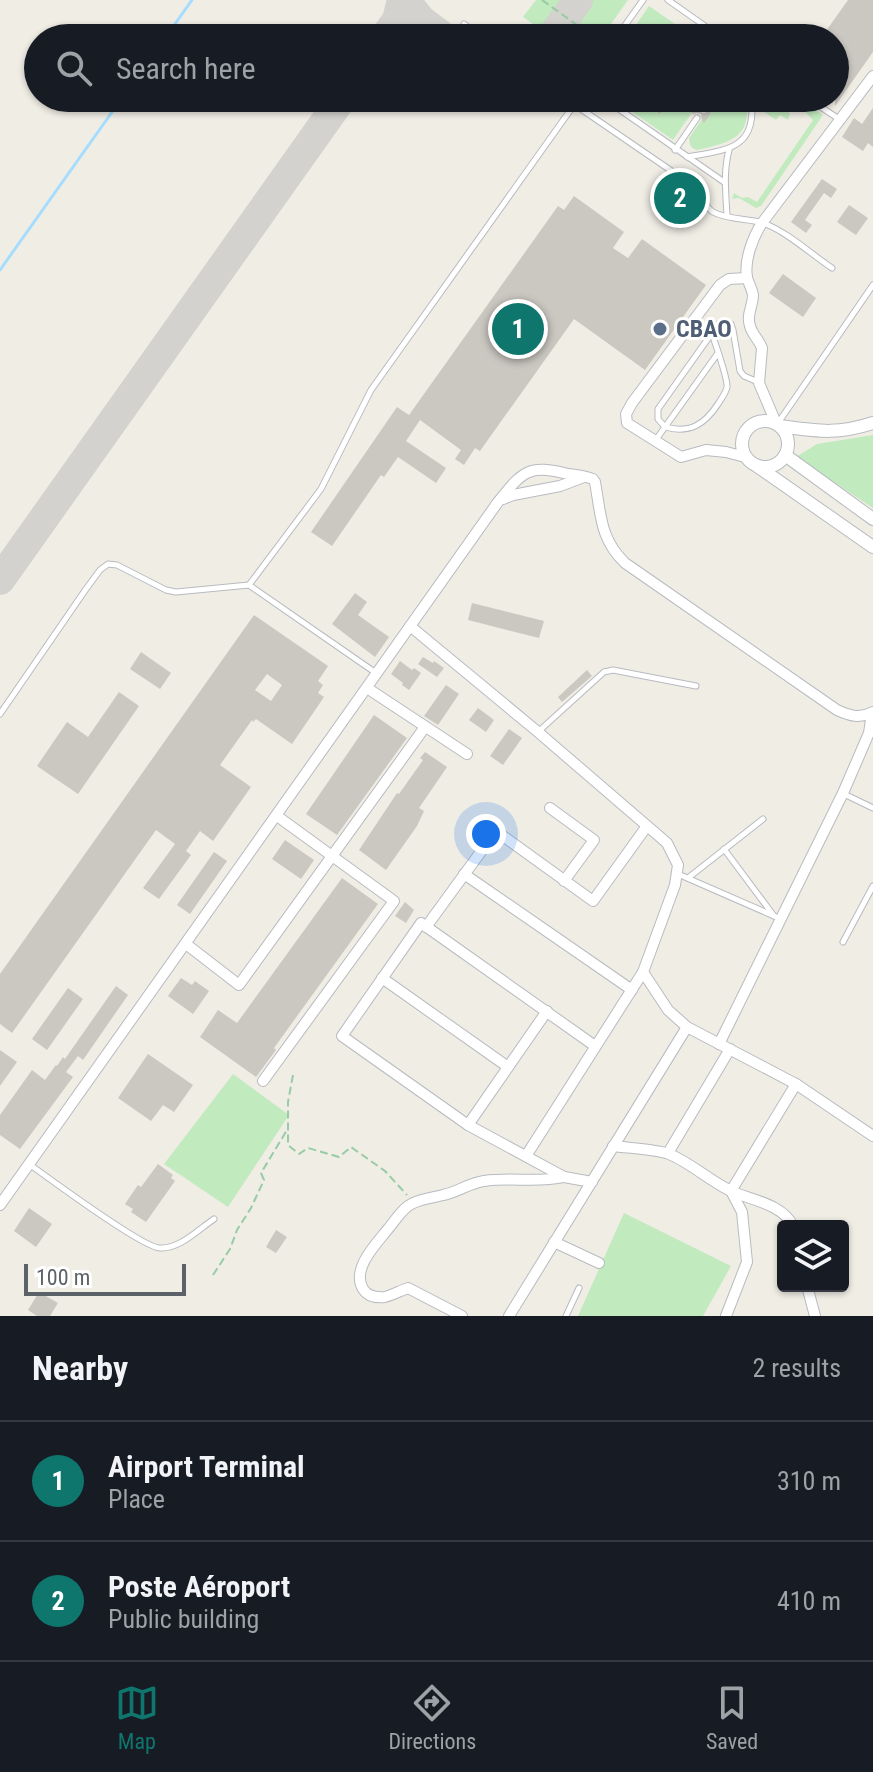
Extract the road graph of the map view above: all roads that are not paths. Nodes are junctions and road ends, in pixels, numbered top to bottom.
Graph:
1 (643, 0) edge
2 (668, 0) edge
3 (626, 24) edge
4 (702, 24) edge
5 (873, 76) edge
6 (849, 108) edge
7 (562, 112) edge
8 (587, 112) edge
9 (622, 112) edge
10 (753, 112) edge
11 (828, 112) edge
12 (846, 112) edge
13 (697, 118) dead end
14 (840, 120) junction
15 (675, 150) junction
16 (729, 150) junction
17 (686, 157) junction
18 (724, 182) junction
19 (727, 217) junction
20 (762, 223) junction
21 (832, 268) dead end
22 (747, 278) junction
23 (873, 285) edge
24 (712, 333) junction
25 (718, 353) junction
26 (759, 383) junction
27 (873, 423) edge
28 (778, 424) junction
29 (665, 427) junction
30 (655, 442) junction
31 (785, 455) junction
32 (745, 457) junction
33 (757, 466) junction
34 (585, 477) junction
35 (498, 502) junction
36 (873, 519) edge
37 (873, 547) edge
38 (249, 585) junction
39 (410, 626) junction
40 (377, 673) junction
41 (696, 686) dead end
42 (367, 688) junction
43 (0, 714) edge
44 (872, 719) edge
45 (425, 727) junction
46 (538, 732) junction
47 (467, 754) dead end
48 (843, 793) junction
49 (550, 808) dead end
50 (873, 808) edge
51 (277, 816) junction
52 (763, 819) dead end
53 (647, 826) junction
54 (724, 849) junction
55 (332, 856) junction
56 (677, 873) junction
57 (464, 874) junction
58 (688, 878) junction
59 (564, 881) junction
60 (873, 886) edge
61 (871, 894) edge
62 (778, 918) junction
63 (426, 927) junction
64 (843, 942) dead end
65 (186, 944) junction
66 (643, 972) junction
67 (382, 978) junction
68 (632, 990) junction
69 (547, 1011) junction
70 (687, 1027) junction
71 (595, 1046) junction
72 (724, 1047) junction
73 (508, 1067) junction
74 (263, 1081) dead end
75 (796, 1084) junction
76 (468, 1125) junction
77 (873, 1136) edge
78 (613, 1146) junction
79 (668, 1153) junction
80 (526, 1156) junction
81 (28, 1164) junction
82 (564, 1177) junction
83 (592, 1182) junction
84 (731, 1191) junction
85 (0, 1205) edge
86 (214, 1219) dead end
87 (790, 1220) edge
88 (554, 1242) junction
89 (599, 1263) dead end
90 (579, 1288) dead end
91 (809, 1292) edge
92 (729, 1313) edge
93 (462, 1316) edge
94 (509, 1316) edge
95 (566, 1316) edge
96 (815, 1316) edge

1 - 3 lane
2 - 4 lane
5 - 6 street
7 - 38 lane
8 - 19 lane
9 - 15 lane
10 - 16 lane
11 - 14 lane
12 - 14 street
13 - 15 lane
14 - 20 street
15 - 17 lane
16 - 17 lane
16 - 18 lane
17 - 18 lane
18 - 19 lane
19 - 20 lane
20 - 21 lane
20 - 22 street
22 - 26 street
22 - 30 street
23 - 28 lane
24 - 25 lane
24 - 26 lane
24 - 29 lane
25 - 29 lane
25 - 29 lane
26 - 28 street
27 - 28 street
28 - 31 street
28 - 32 street
29 - 30 lane
30 - 32 street
31 - 33 street
31 - 36 street
32 - 33 street
33 - 37 street
34 - 35 street
34 - 35 street
34 - 44 street
35 - 39 street
38 - 40 lane
38 - 43 lane
39 - 40 street
39 - 46 street
40 - 42 street
41 - 46 lane
42 - 45 street
42 - 51 street
44 - 48 street
45 - 47 street
45 - 55 street
46 - 53 street
48 - 50 lane
48 - 62 street
49 - 59 street
51 - 55 street
51 - 65 street
52 - 54 lane
53 - 56 street
53 - 59 street
54 - 58 lane
54 - 62 lane
55 - 65 street
55 - 74 street
56 - 58 lane
56 - 66 street
57 - 59 street
57 - 63 street
57 - 68 street
58 - 62 lane
60 - 61 lane
61 - 64 lane
62 - 72 street
63 - 67 street
63 - 69 street
65 - 81 street
66 - 68 street
66 - 70 street
67 - 73 street
67 - 76 street
68 - 71 street
69 - 71 street
69 - 73 street
70 - 72 street
70 - 78 street
71 - 80 street
72 - 75 street
72 - 79 street
73 - 76 street
75 - 77 street
75 - 84 street
76 - 80 street
78 - 79 street
78 - 83 street
79 - 84 street
80 - 82 street
81 - 85 street
81 - 86 lane
82 - 83 street
82 - 93 street
83 - 88 street
84 - 87 street
84 - 92 street
88 - 89 street
88 - 94 street
90 - 95 lane
91 - 96 street

